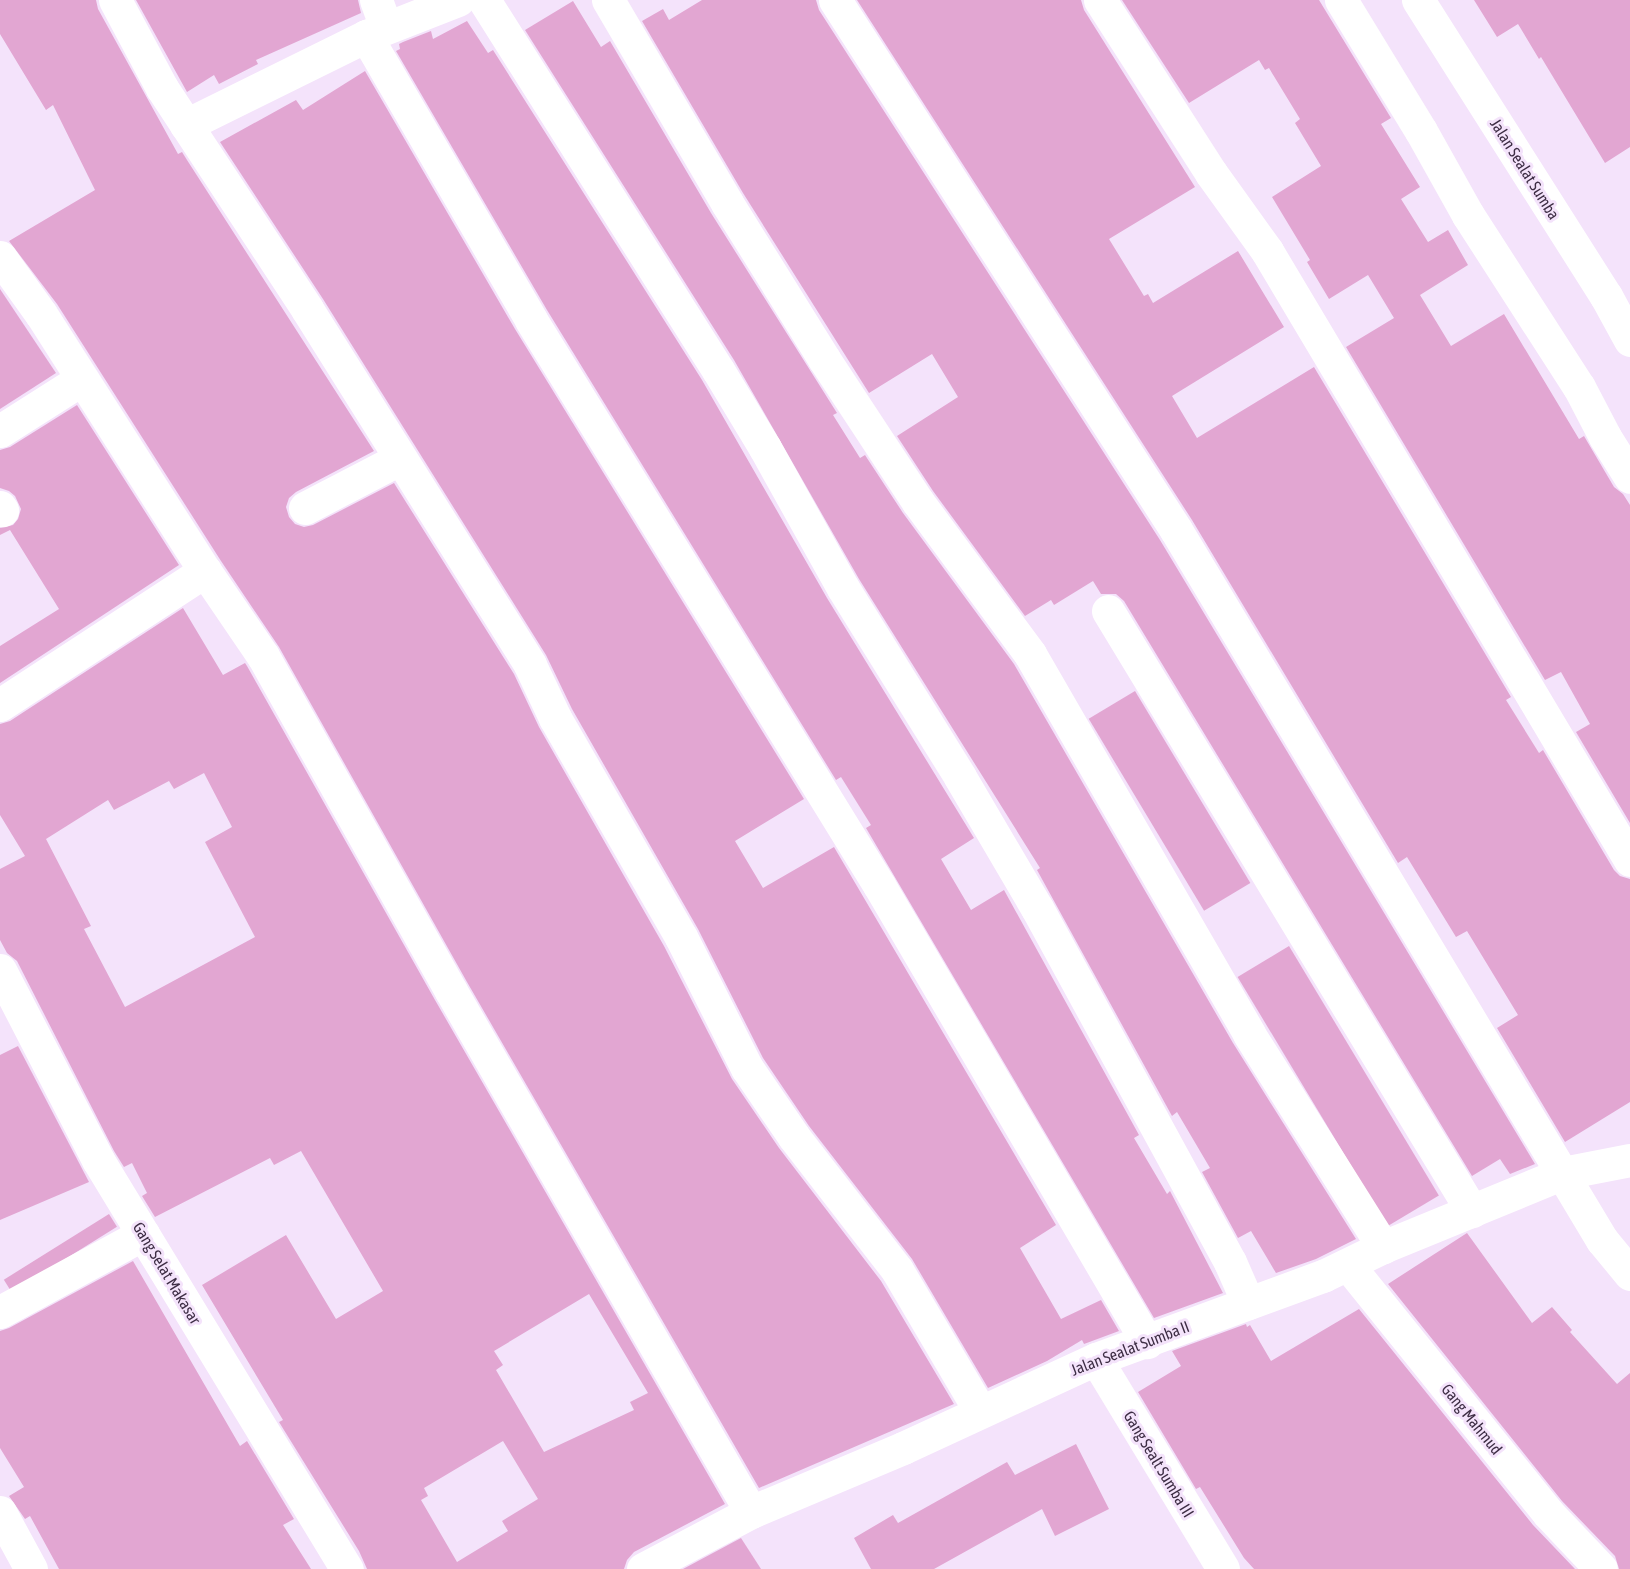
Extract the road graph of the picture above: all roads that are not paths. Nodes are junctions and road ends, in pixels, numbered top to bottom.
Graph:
1 (115, 0) edge
2 (458, 0) edge
3 (484, 0) edge
4 (608, 0) edge
5 (835, 0) edge
6 (1100, 0) edge
7 (1341, 0) edge
8 (1423, 2) edge
9 (376, 21) edge
10 (186, 125) junction
11 (0, 257) edge
12 (1630, 340) edge
13 (82, 379) junction
14 (0, 431) edge
15 (399, 459) junction
16 (1630, 477) edge
17 (304, 508) dead end
18 (205, 571) junction
19 (1108, 611) dead end
20 (0, 705) edge
21 (1630, 860) edge
22 (0, 970) edge
23 (1630, 1160) edge
24 (1563, 1173) junction
25 (1472, 1211) junction
26 (143, 1234) junction
27 (1383, 1247) junction
28 (1348, 1265) junction
29 (1630, 1274) edge
30 (1248, 1303) junction
31 (0, 1312) edge
32 (1147, 1342) junction
33 (1096, 1359) junction
34 (980, 1411) junction
35 (0, 1512) edge
36 (750, 1512) junction
37 (31, 1569) edge
38 (347, 1569) edge
39 (643, 1569) edge
40 (1223, 1569) edge
41 (1600, 1569) edge

1 - 10 street
2 - 9 street
3 - 30 street
4 - 27 street
5 - 24 street
6 - 21 street
7 - 16 street
8 - 12 street, Jalan Sealat Sumba
9 - 10 street
9 - 32 street
10 - 15 street
11 - 13 street
13 - 14 street
13 - 18 street
15 - 17 street
15 - 34 street
18 - 20 street
18 - 36 street
19 - 25 street
22 - 26 street, Gang Selat Makasar
23 - 24 street, Jalan Sealat Sumba II
24 - 25 street, Jalan Sealat Sumba II
24 - 29 street
25 - 27 street, Jalan Sealat Sumba II
26 - 31 street
26 - 38 street, Gang Selat Makasar
27 - 28 street, Jalan Sealat Sumba II
28 - 30 street, Jalan Sealat Sumba II
28 - 41 street, Gang Mahmud
30 - 32 street, Jalan Sealat Sumba II
32 - 33 street, Jalan Sealat Sumba II
33 - 34 street, Jalan Sealat Sumba II
33 - 40 street, Gang Sealt Sumba III
34 - 36 street, Jalan Sealat Sumba II
35 - 37 street
36 - 39 street, Jalan Sealat Sumba II

